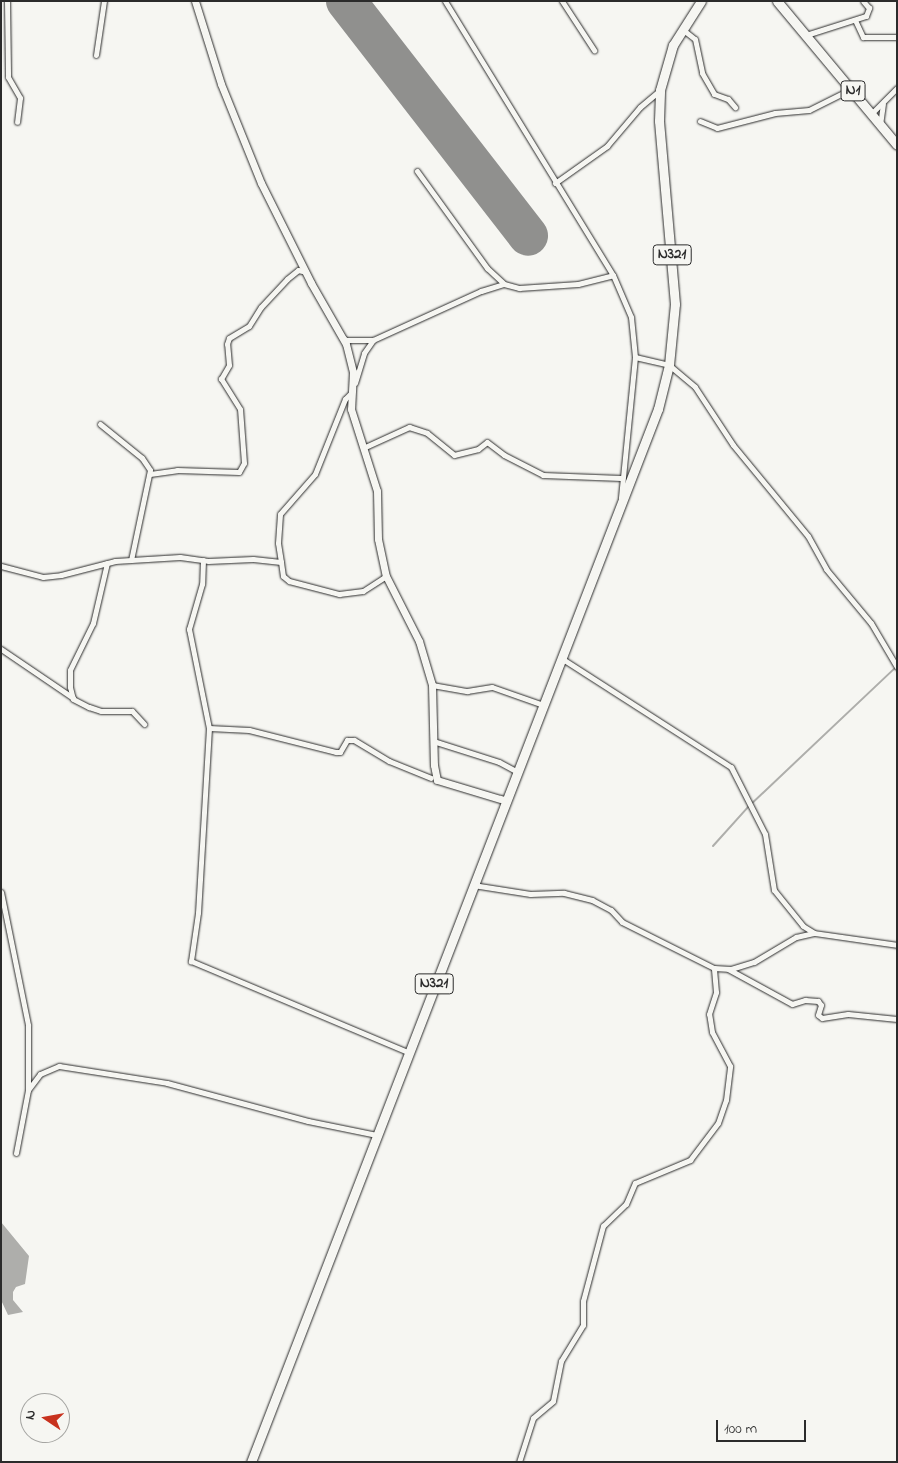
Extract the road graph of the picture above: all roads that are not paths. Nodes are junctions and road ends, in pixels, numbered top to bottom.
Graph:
1 (7, 1) edge
2 (104, 1) edge
3 (195, 1) edge
4 (445, 1) edge
5 (562, 1) edge
6 (777, 1) edge
7 (863, 1) edge
8 (701, 2) edge
9 (855, 20) junction
10 (682, 28) junction
11 (806, 35) junction
12 (897, 37) edge
13 (594, 50) dead end
14 (96, 55) dead end
15 (897, 88) edge
16 (851, 89) junction
17 (660, 90) junction
18 (889, 95) junction
19 (735, 107) dead end
20 (871, 114) junction
21 (700, 121) dead end
22 (18, 122) dead end
23 (880, 125) junction
24 (897, 145) edge
25 (417, 171) dead end
26 (555, 183) junction
27 (306, 272) junction
28 (613, 275) junction
29 (504, 284) junction
30 (340, 334) junction
31 (373, 340) junction
32 (635, 358) junction
33 (669, 365) junction
34 (354, 389) junction
35 (100, 424) dead end
36 (363, 448) junction
37 (150, 474) junction
38 (621, 478) junction
39 (621, 508) junction
40 (131, 560) junction
41 (203, 560) junction
42 (281, 562) junction
43 (107, 563) junction
44 (1, 566) edge
45 (386, 576) junction
46 (1, 649) edge
47 (561, 658) junction
48 (897, 667) edge
49 (432, 685) junction
50 (73, 699) junction
51 (543, 705) junction
52 (144, 724) dead end
53 (209, 728) junction
54 (433, 741) junction
55 (516, 771) junction
56 (431, 778) dead end
57 (507, 801) junction
58 (473, 885) junction
59 (1, 892) edge
60 (814, 933) junction
61 (897, 945) edge
62 (714, 968) junction
63 (727, 968) junction
64 (897, 1019) edge
65 (408, 1052) junction
66 (28, 1090) junction
67 (377, 1135) junction
68 (16, 1153) dead end
69 (250, 1462) edge
70 (519, 1462) edge

1 - 22 street
2 - 14 street
3 - 27 street
4 - 26 street, N321
5 - 13 street
6 - 11 main road, N1
7 - 9 street
8 - 10 main road, N321
9 - 11 street
9 - 12 street
10 - 17 main road, N321
10 - 19 street
11 - 16 main road, N1
15 - 18 street
16 - 20 main road, N1
16 - 21 street
17 - 26 street
17 - 33 main road, N321
18 - 20 street
18 - 23 street
20 - 23 main road, N1
23 - 24 main road, N1
25 - 29 street
26 - 28 street, N321
27 - 30 street
27 - 37 street
28 - 29 street
28 - 32 street, N321
29 - 31 street
30 - 31 street
30 - 34 street
31 - 34 street
32 - 33 street
32 - 38 street, N321
33 - 39 main road, N321
33 - 48 street
34 - 36 street
34 - 42 street
35 - 37 street
36 - 38 street
36 - 45 street
37 - 40 street
38 - 39 street, N321
39 - 47 main road, N321
40 - 41 street
40 - 43 street
41 - 42 street
41 - 53 street
42 - 45 street
43 - 44 street
43 - 50 street
45 - 49 street
46 - 50 street
47 - 51 main road, N321
47 - 60 street
49 - 51 street
49 - 54 street
50 - 52 street
51 - 55 main road, N321
53 - 56 street
53 - 65 street
54 - 55 street
54 - 57 street
55 - 57 main road, N321
57 - 58 main road, N321
58 - 62 street
58 - 65 main road, N321
59 - 66 street
60 - 61 street
60 - 63 street
62 - 63 street
62 - 70 street
63 - 64 street
65 - 67 main road, N321
66 - 67 street
66 - 68 street
67 - 69 main road, N321

